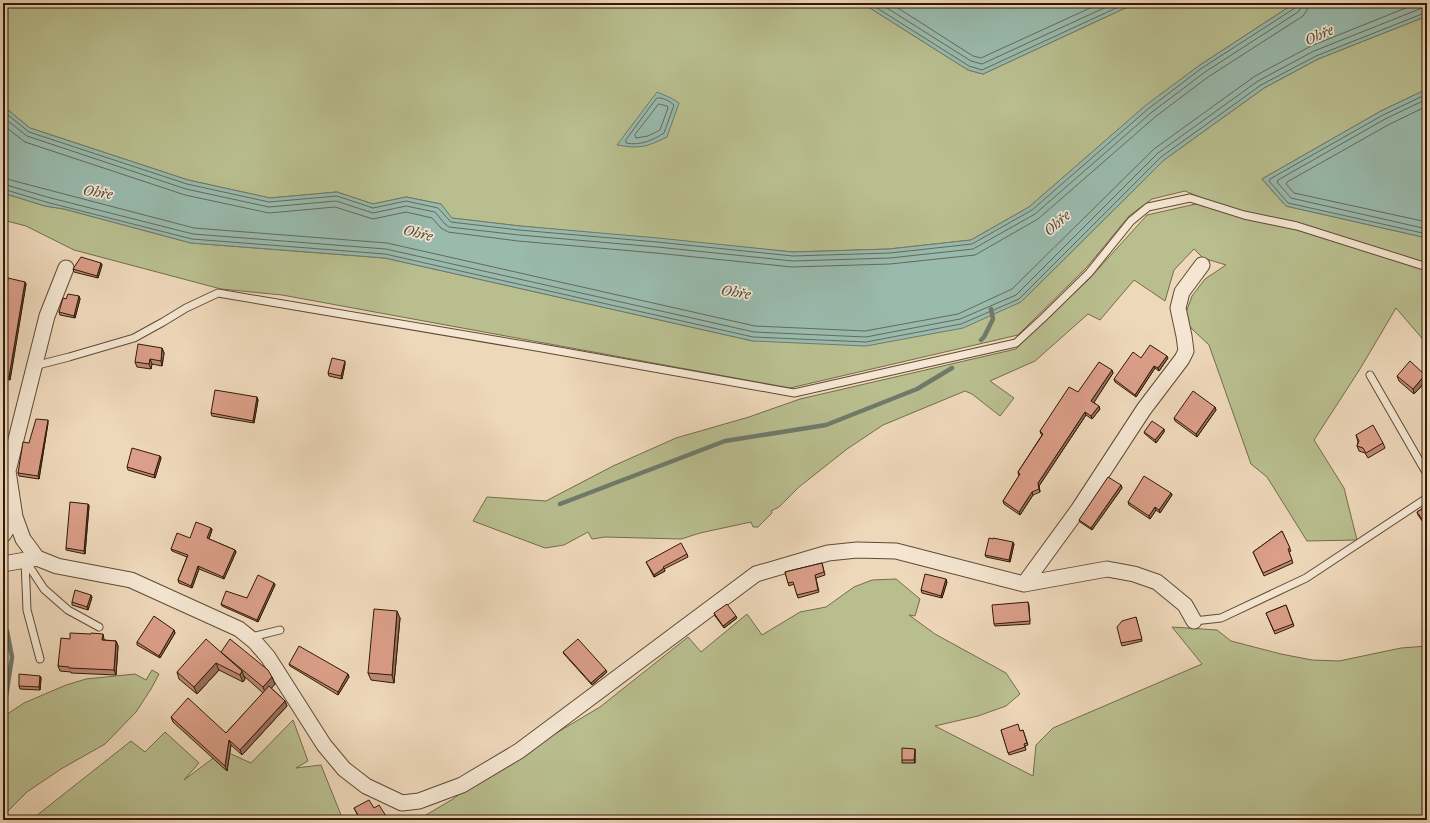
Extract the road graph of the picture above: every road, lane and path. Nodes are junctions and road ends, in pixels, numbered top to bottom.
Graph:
1 (1202, 265) dead end
2 (1427, 267) edge
3 (66, 268) dead end
4 (34, 366) junction
5 (1370, 375) dead end
6 (6, 468) edge
7 (1427, 474) edge
8 (1427, 498) edge
9 (15, 517) junction
10 (3, 535) edge
11 (31, 559) junction
12 (3, 564) edge
13 (1024, 584) junction
14 (1194, 621) joint
15 (100, 627) dead end
16 (280, 630) dead end
17 (248, 637) junction
18 (40, 659) dead end

1 - 13 street
2 - 4 lane
3 - 4 street
4 - 6 street
5 - 7 lane
6 - 9 street
8 - 14 lane
9 - 10 street
9 - 11 street
11 - 12 street
11 - 15 lane
11 - 17 street
11 - 18 lane
13 - 14 street
13 - 17 street
16 - 17 lane

